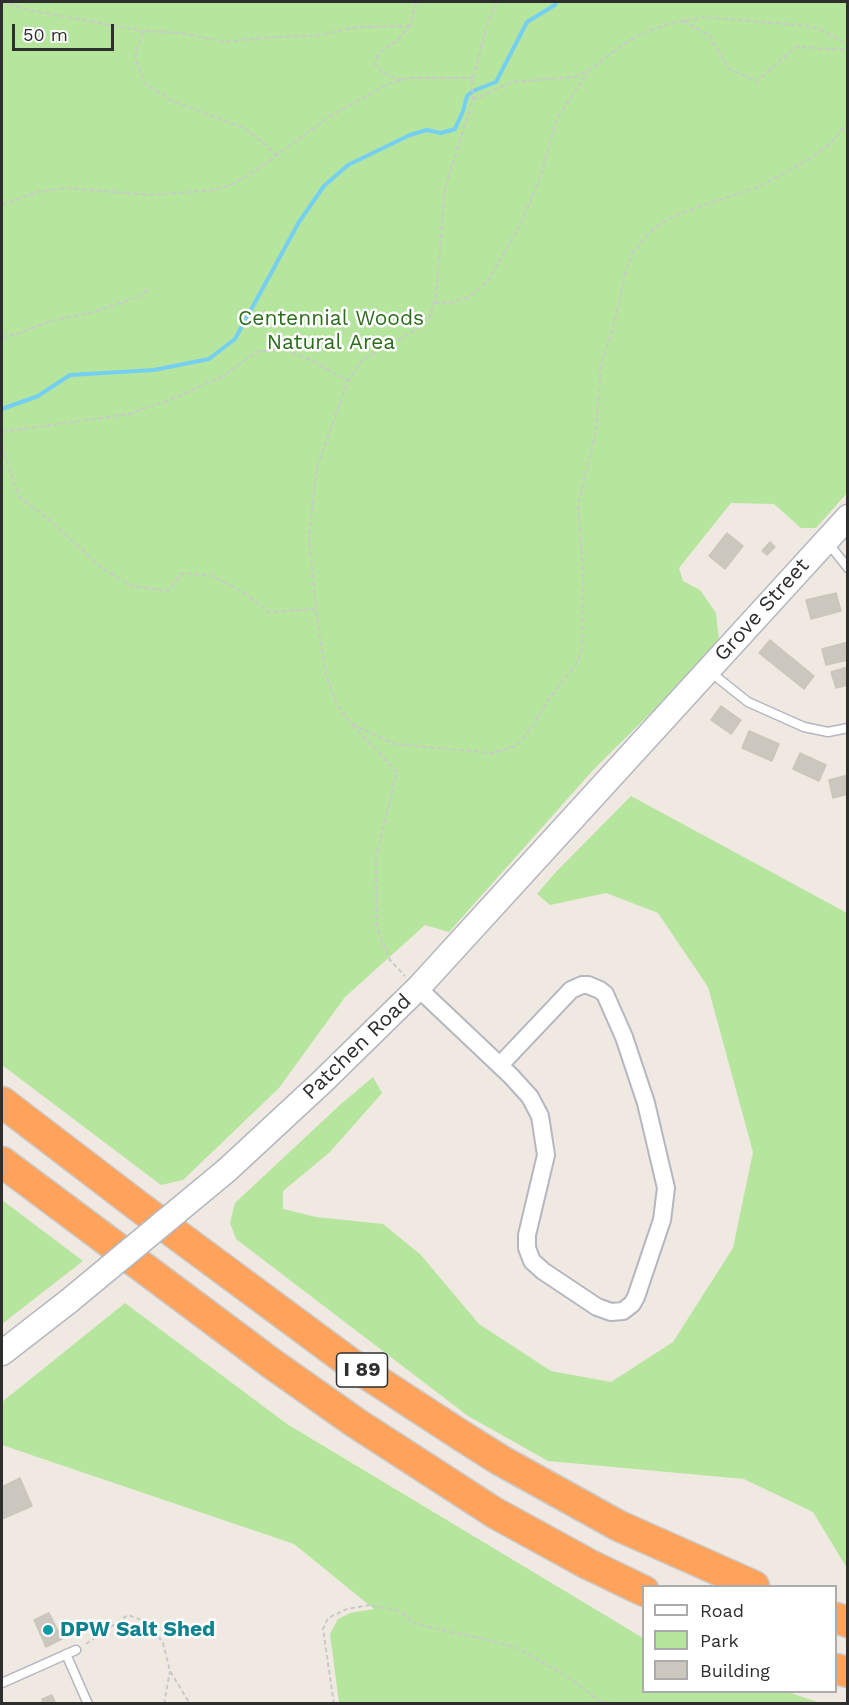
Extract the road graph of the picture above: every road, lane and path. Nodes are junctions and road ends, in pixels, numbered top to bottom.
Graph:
1 (2, 2) edge
2 (417, 2) edge
3 (497, 2) edge
4 (683, 21) junction
5 (410, 26) junction
6 (143, 31) junction
7 (848, 45) edge
8 (848, 50) edge
9 (589, 70) junction
10 (474, 78) junction
11 (402, 80) junction
12 (473, 100) junction
13 (848, 123) edge
14 (277, 156) junction
15 (2, 205) edge
16 (149, 288) dead end
17 (434, 303) junction
18 (2, 337) edge
19 (348, 381) junction
20 (2, 432) edge
21 (2, 446) edge
22 (848, 517) edge
23 (826, 541) junction
24 (848, 568) edge
25 (316, 609) junction
26 (708, 670) junction
27 (677, 703) joint
28 (352, 724) junction
29 (848, 728) edge
30 (418, 988) junction
31 (500, 1065) junction
32 (2, 1102) edge
33 (2, 1162) edge
34 (2, 1353) edge
35 (750, 1585) edge
36 (642, 1590) edge
37 (76, 1650) joint
38 (66, 1654) junction
39 (170, 1671) junction
40 (2, 1683) edge
41 (88, 1704) edge
42 (164, 1704) edge
43 (190, 1704) edge
44 (334, 1704) edge
45 (613, 1704) edge

1 - 6 path
2 - 5 path
3 - 10 path
4 - 7 path
4 - 8 path
4 - 9 path
5 - 6 path
5 - 11 path
6 - 14 path
9 - 12 path
9 - 17 path
10 - 11 path
10 - 12 path
11 - 14 path
12 - 17 path
13 - 28 path
14 - 15 path
16 - 18 path
17 - 19 path
19 - 20 path
19 - 25 path
21 - 25 path
22 - 23 street, Grove Street
23 - 24 lane
23 - 26 street, Grove Street
25 - 28 path
26 - 27 street, Grove Street
26 - 29 lane
27 - 30 street, Patchen Road
28 - 30 path
30 - 31 street
30 - 34 street, Patchen Road, bridge
31 - 31 street
32 - 35 highway, I 89
33 - 36 highway, I 89
37 - 38 lane
37 - 39 path
38 - 40 lane
38 - 41 lane
39 - 42 path
39 - 43 path
44 - 45 path

